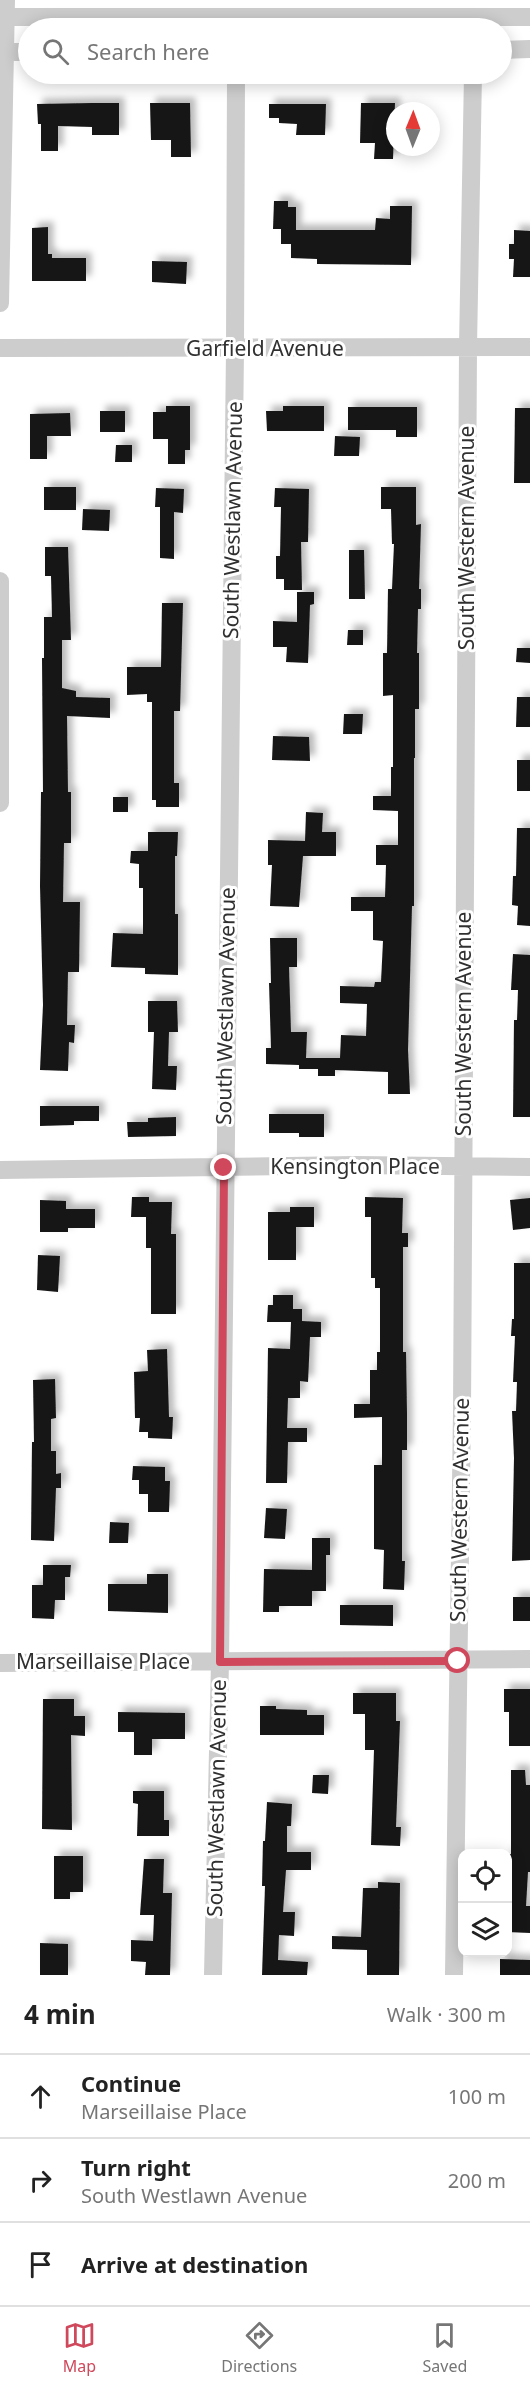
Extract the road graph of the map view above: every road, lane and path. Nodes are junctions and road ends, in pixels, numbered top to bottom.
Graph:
1 (4, 11) edge
2 (236, 15) edge
3 (474, 15) edge
4 (530, 17) edge
5 (512, 50) edge
6 (530, 50) edge
7 (2, 52) edge
8 (18, 52) edge
9 (236, 84) edge
10 (473, 84) edge
11 (0, 303) edge
12 (468, 347) junction
13 (530, 347) edge
14 (0, 348) edge
15 (235, 350) junction
16 (0, 581) edge
17 (0, 803) edge
18 (463, 1167) junction
19 (530, 1167) edge
20 (224, 1168) junction
21 (0, 1170) edge
22 (530, 1659) edge
23 (458, 1661) junction
24 (220, 1662) junction
25 (0, 1663) edge
26 (213, 1975) edge
27 (454, 1975) edge

1 - 2 street
1 - 7 street
2 - 3 street
3 - 4 street
5 - 6 street
7 - 8 street
7 - 11 street
9 - 15 street, South Westlawn Avenue
10 - 12 street, South Western Avenue
12 - 13 street, Garfield Avenue
12 - 15 street, Garfield Avenue
12 - 18 street, South Western Avenue
14 - 15 street, Garfield Avenue
15 - 20 street, South Westlawn Avenue
16 - 17 street
18 - 19 street, Kensington Place
18 - 20 street, Kensington Place
18 - 23 street, South Western Avenue
20 - 21 street, Kensington Place
20 - 24 street, South Westlawn Avenue
22 - 23 street, Marseillaise Place
23 - 24 street, Marseillaise Place
23 - 27 street, South Western Avenue
24 - 25 street, Marseillaise Place
24 - 26 street, South Westlawn Avenue

